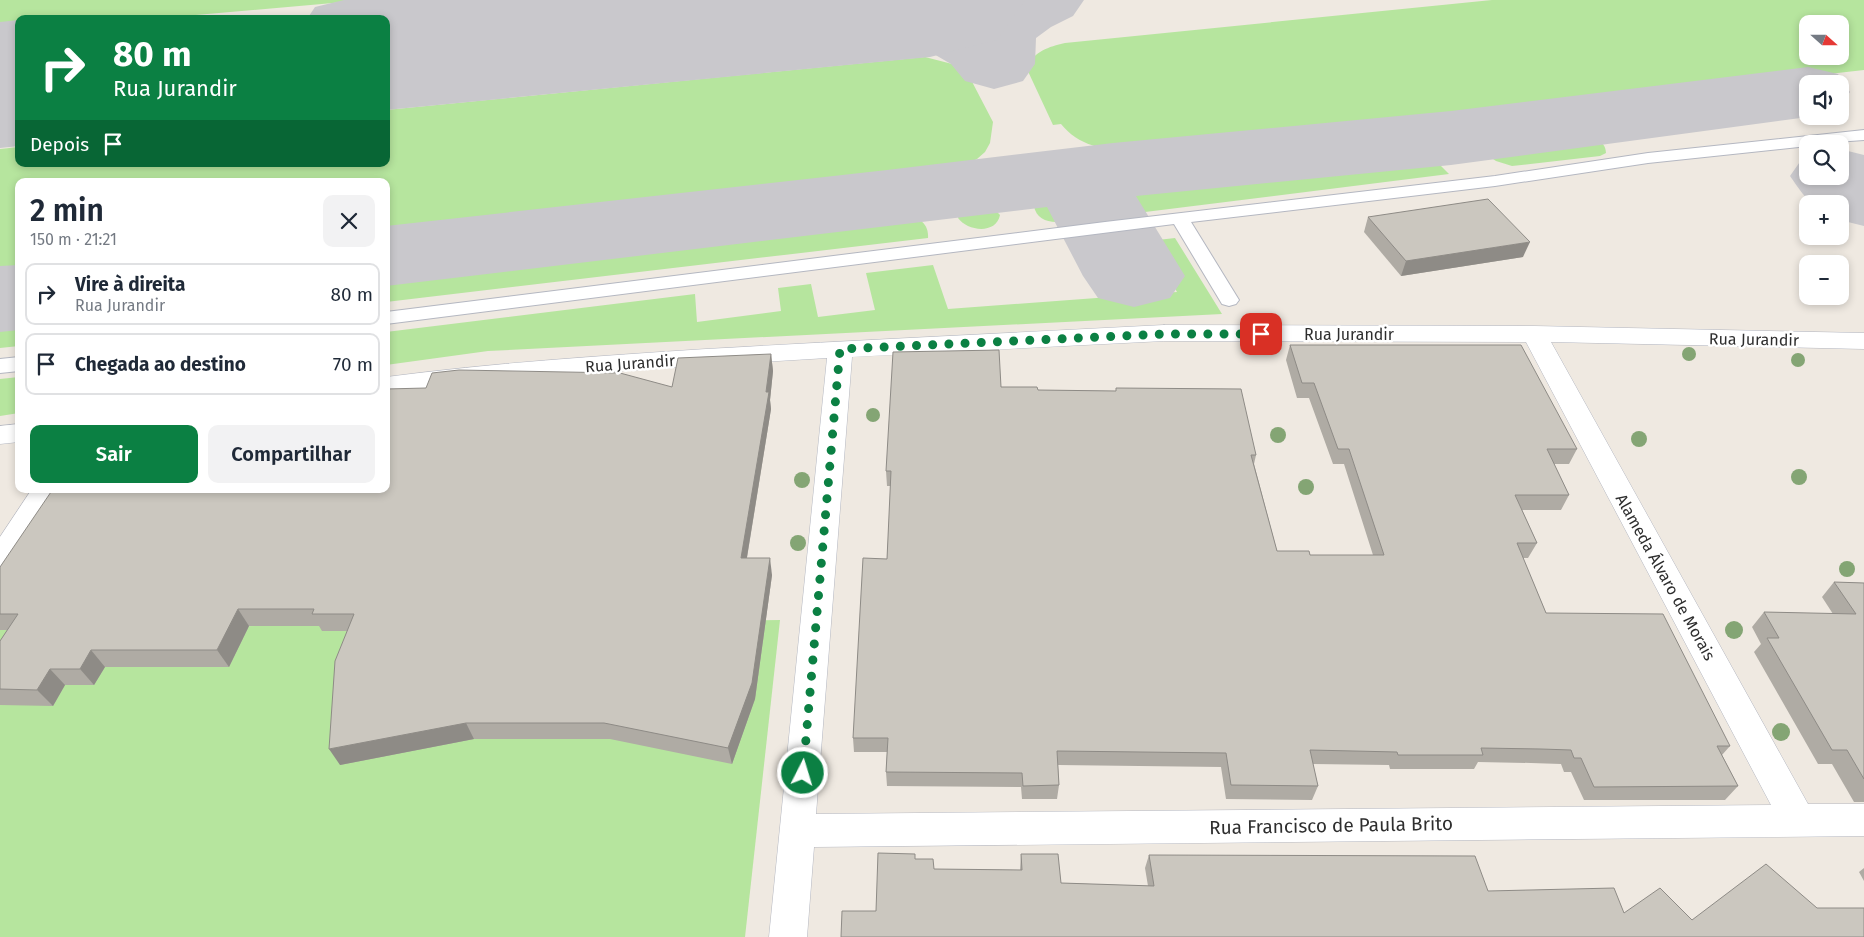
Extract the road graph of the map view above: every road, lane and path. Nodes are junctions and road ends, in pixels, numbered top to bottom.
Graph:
1 (1864, 135) edge
2 (1179, 218) junction
3 (1229, 300) dead end
4 (390, 317) edge
5 (1534, 334) junction
6 (1864, 341) edge
7 (840, 349) junction
8 (15, 364) edge
9 (0, 366) edge
10 (390, 385) edge
11 (15, 433) edge
12 (0, 435) edge
13 (44, 493) edge
14 (0, 561) edge
15 (1798, 820) junction
16 (1864, 820) edge
17 (798, 831) junction
18 (788, 937) edge

1 - 2 lane
2 - 3 lane
2 - 4 lane
5 - 6 street, Rua Jurandir
5 - 7 street, Rua Jurandir
5 - 15 street, Alameda Álvaro de Morais
7 - 10 street, Rua Jurandir
7 - 17 street
8 - 9 lane
11 - 12 street
13 - 14 street
15 - 16 street, Rua Francisco de Paula Brito
15 - 17 street, Rua Francisco de Paula Brito
17 - 18 street

